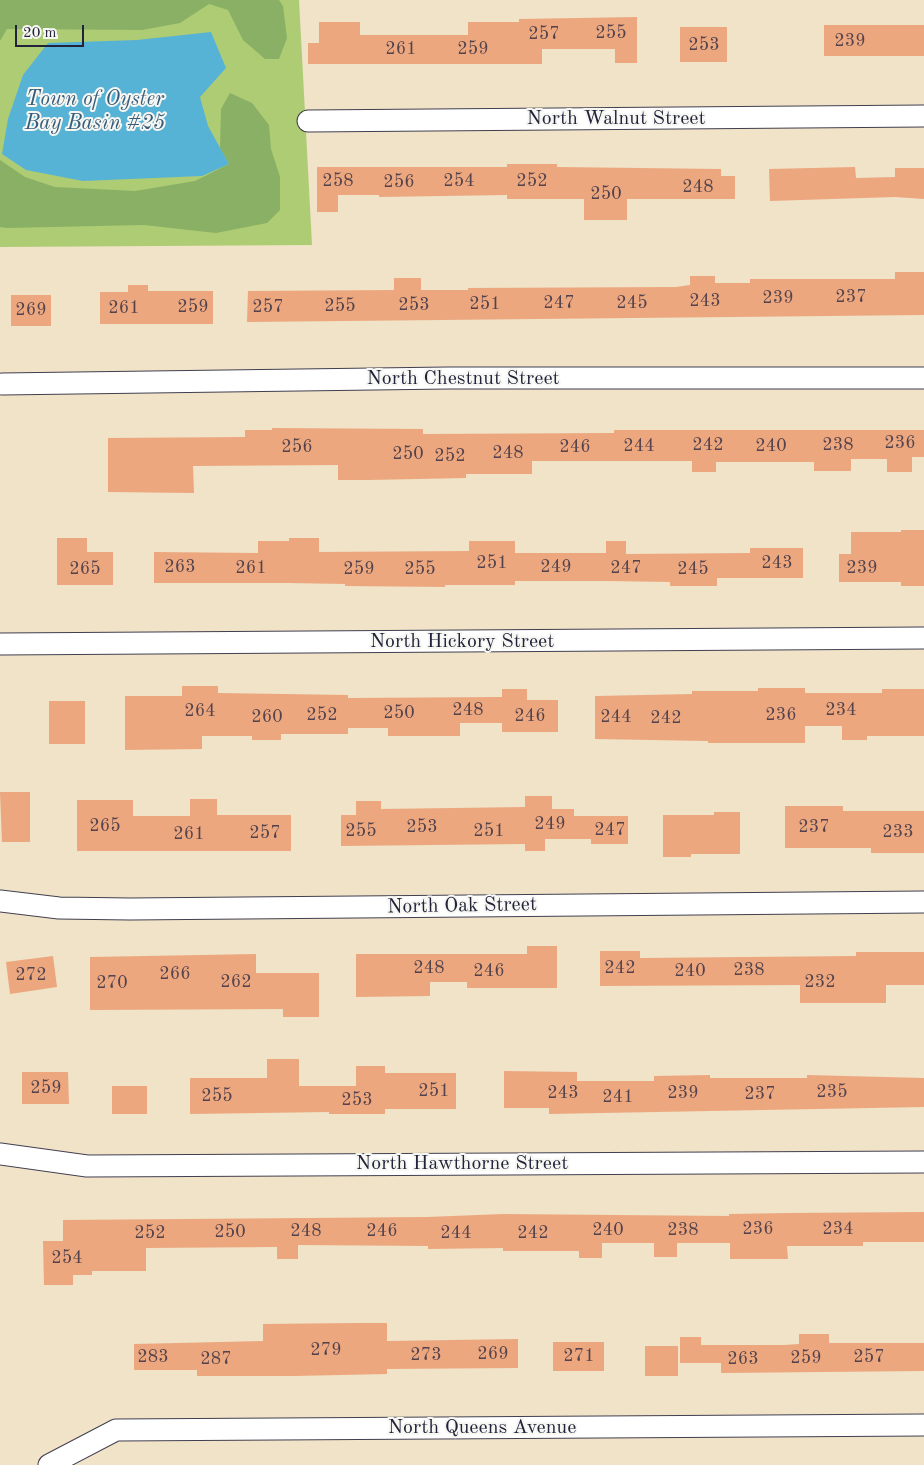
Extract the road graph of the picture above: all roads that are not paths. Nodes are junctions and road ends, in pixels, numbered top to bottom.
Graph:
1 (924, 116) edge
2 (308, 121) dead end
3 (924, 378) edge
4 (2, 384) dead end
5 (924, 638) edge
6 (0, 644) edge
7 (0, 901) edge
8 (924, 902) edge
9 (0, 1154) edge
10 (924, 1162) edge
11 (924, 1425) edge
12 (49, 1465) edge

1 - 2 street, North Walnut Street
3 - 4 street, North Chestnut Street
5 - 6 street, North Hickory Street
7 - 8 street, North Oak Street
9 - 10 street, North Hawthorne Street
11 - 12 street, North Queens Avenue

